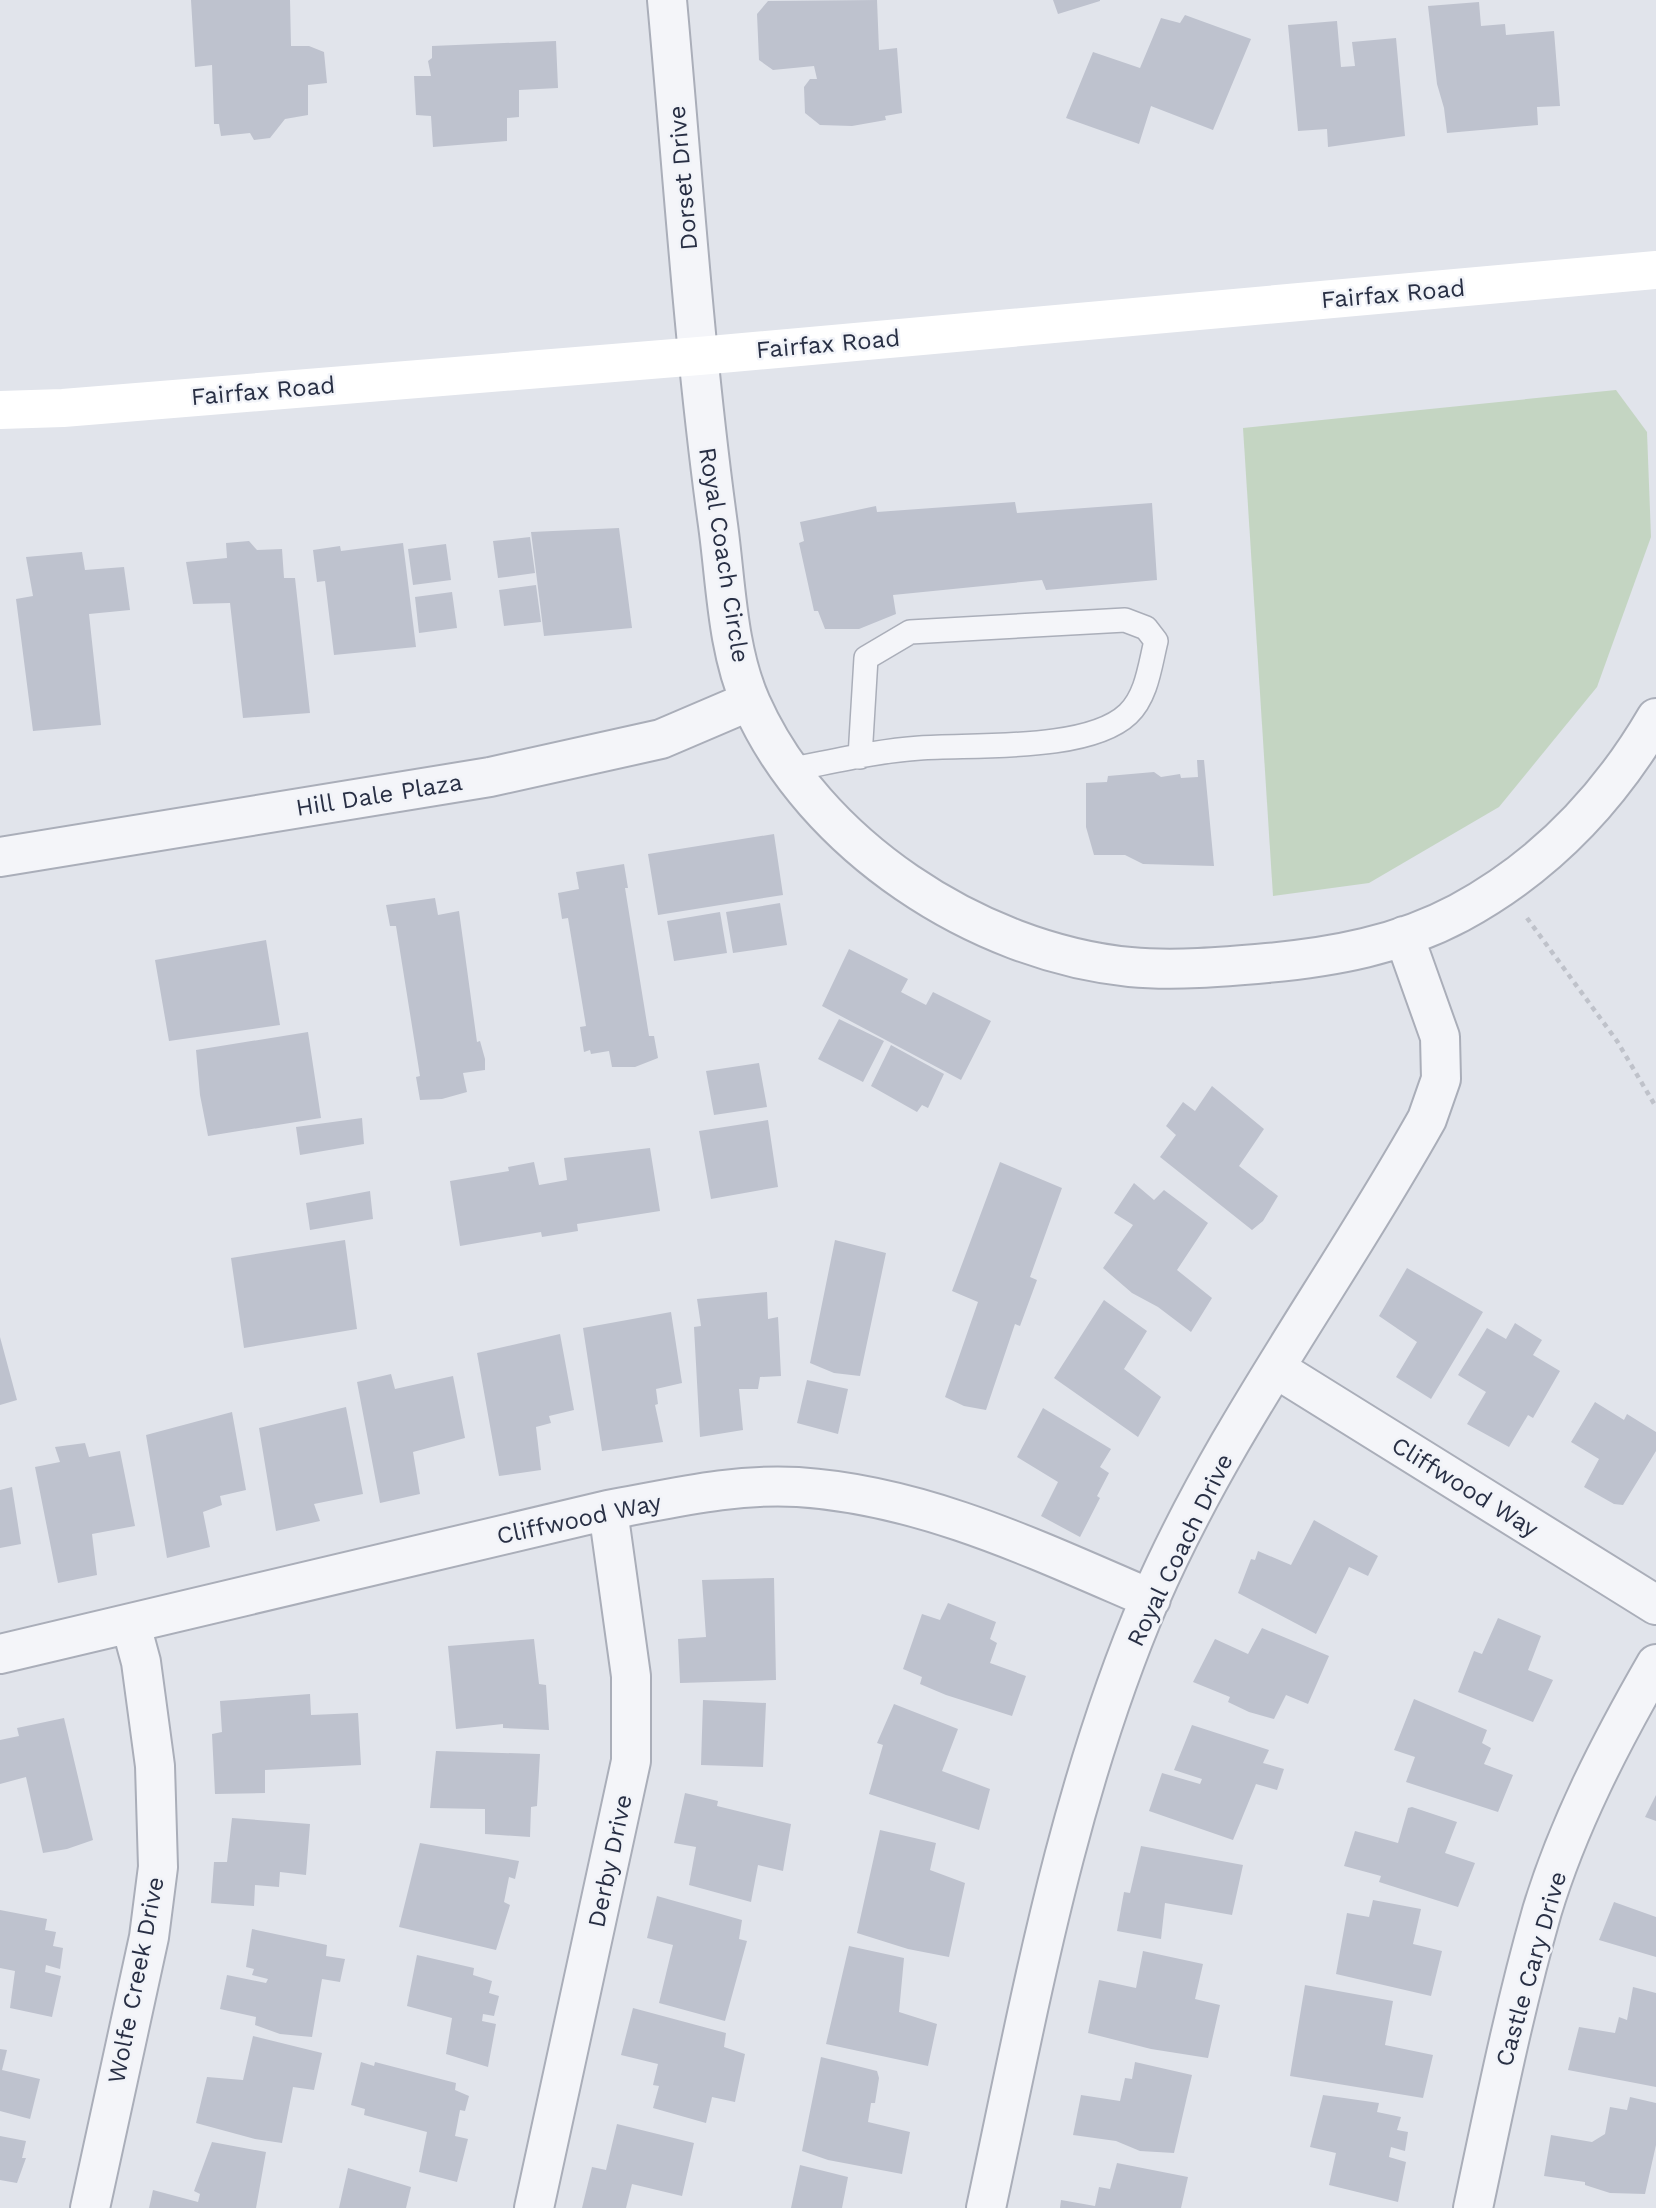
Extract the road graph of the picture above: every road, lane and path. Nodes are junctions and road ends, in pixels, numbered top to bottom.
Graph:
1 (667, 0) edge
2 (1656, 270) edge
3 (699, 356) junction
4 (0, 410) edge
5 (750, 701) junction
6 (1656, 718) edge
7 (860, 757) junction
8 (788, 770) junction
9 (0, 857) edge
10 (1504, 886) junction
11 (1404, 936) junction
12 (1656, 1107) edge
13 (1275, 1368) junction
14 (608, 1510) junction
15 (1150, 1599) junction
16 (1656, 1605) edge
17 (131, 1625) junction
18 (0, 1654) edge
19 (1656, 1664) edge
20 (90, 2208) edge
21 (534, 2208) edge
22 (986, 2208) edge
23 (1473, 2208) edge

1 - 3 street, Dorset Drive
2 - 3 main road, Fairfax Road
3 - 4 main road, Fairfax Road
3 - 5 street, Royal Coach Circle
5 - 8 street, Royal Coach Circle
5 - 9 street, Hill Dale Plaza
6 - 10 street, Royal Coach Circle
7 - 7 lane
7 - 8 lane
8 - 11 street, Royal Coach Circle
10 - 11 street, Royal Coach Circle
10 - 12 path
11 - 13 street, Royal Coach Drive
13 - 15 street, Royal Coach Drive
13 - 16 street, Cliffwood Way
14 - 15 street, Cliffwood Way
14 - 17 street, Cliffwood Way
14 - 21 street, Derby Drive
15 - 22 street, Royal Coach Drive
17 - 18 street, Cliffwood Way
17 - 20 street, Wolfe Creek Drive
19 - 23 street, Castle Cary Drive

